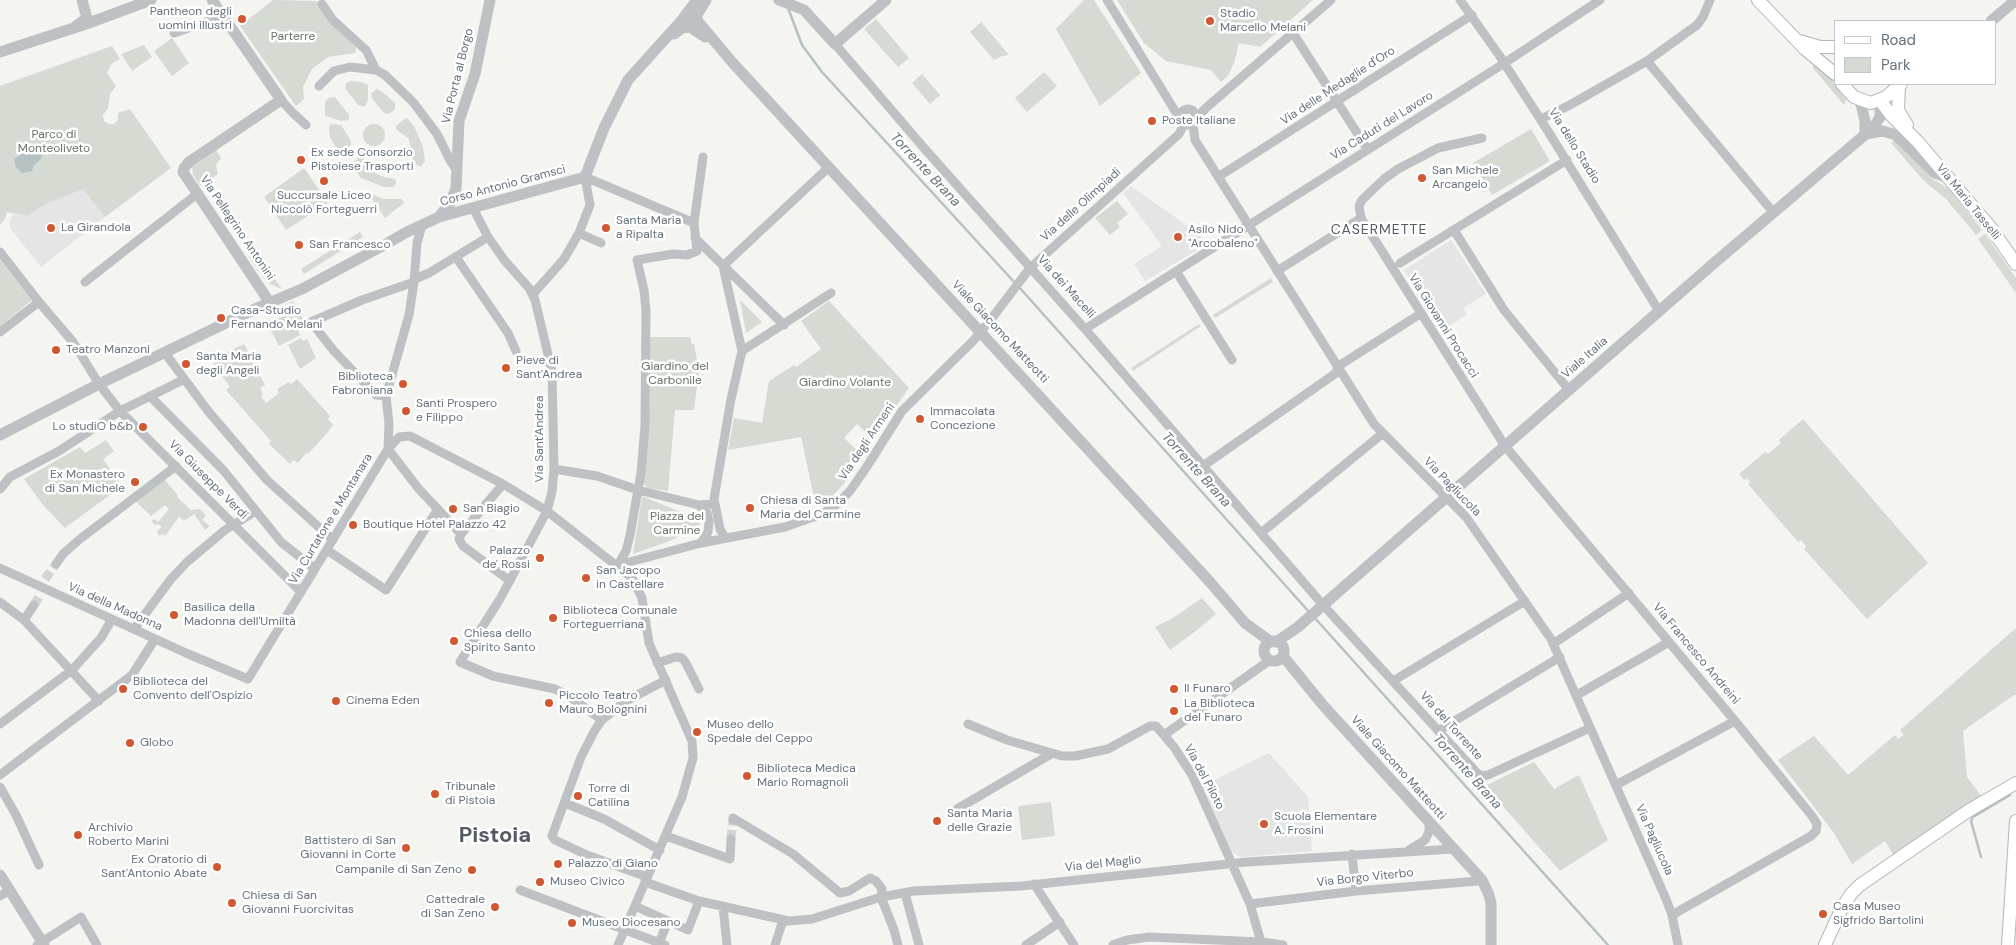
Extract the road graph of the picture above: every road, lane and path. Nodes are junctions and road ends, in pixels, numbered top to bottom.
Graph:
1 (82, 0) edge
2 (151, 0) edge
3 (212, 0) edge
4 (490, 0) edge
5 (697, 0) edge
6 (706, 0) edge
7 (779, 0) edge
8 (886, 0) edge
9 (1107, 0) edge
10 (1330, 0) edge
11 (1460, 0) edge
12 (1600, 0) edge
13 (1710, 0) edge
14 (1758, 0) edge
15 (2016, 0) edge
16 (322, 4) dead end
17 (1472, 15) junction
18 (87, 16) junction
19 (224, 16) junction
20 (101, 19) junction
21 (1993, 20) edge
22 (690, 21) junction
23 (75, 27) junction
24 (174, 33) dead end
25 (1293, 33) junction
26 (1797, 40) junction
27 (835, 44) junction
28 (1834, 47) edge
29 (0, 52) edge
30 (1647, 61) junction
31 (1504, 63) junction
32 (376, 70) junction
33 (1834, 73) edge
34 (1843, 85) edge
35 (1900, 85) edge
36 (319, 86) dead end
37 (1166, 93) junction
38 (1860, 100) junction
39 (1880, 100) junction
40 (1336, 102) junction
41 (283, 103) junction
42 (1541, 119) junction
43 (1189, 121) junction
44 (306, 125) dead end
45 (1865, 134) junction
46 (1177, 136) junction
47 (1482, 138) dead end
48 (1195, 140) junction
49 (1918, 142) junction
50 (1368, 150) junction
51 (703, 157) dead end
52 (1567, 160) junction
53 (829, 167) junction
54 (456, 169) junction
55 (585, 177) junction
56 (1218, 177) junction
57 (1949, 178) junction
58 (456, 189) junction
59 (197, 194) junction
60 (473, 208) junction
61 (1773, 212) junction
62 (439, 217) junction
63 (1361, 218) junction
64 (694, 223) junction
65 (422, 226) junction
66 (1249, 226) junction
67 (1454, 230) junction
68 (580, 233) junction
69 (488, 237) junction
70 (695, 238) junction
71 (601, 243) dead end
72 (0, 252) edge
73 (456, 257) junction
74 (1400, 263) dead end
75 (2016, 264) edge
76 (723, 266) junction
77 (1030, 268) junction
78 (1176, 271) junction
79 (1277, 271) junction
80 (414, 281) junction
81 (85, 282) dead end
82 (831, 293) dead end
83 (533, 294) junction
84 (39, 302) junction
85 (270, 302) junction
86 (1659, 311) junction
87 (1420, 314) junction
88 (784, 325) junction
89 (1085, 329) junction
90 (0, 332) edge
91 (980, 332) junction
92 (742, 350) junction
93 (516, 351) dead end
94 (165, 353) junction
95 (1232, 360) dead end
96 (1338, 369) junction
97 (183, 380) junction
98 (99, 384) junction
99 (1568, 390) junction
100 (150, 396) junction
101 (386, 396) junction
102 (120, 410) junction
103 (1382, 434) junction
104 (0, 435) edge
105 (1505, 446) junction
106 (388, 449) junction
107 (176, 466) junction
108 (1203, 466) junction
109 (554, 469) junction
110 (503, 484) junction
111 (2, 488) edge
112 (638, 490) junction
113 (1446, 497) junction
114 (714, 504) junction
115 (699, 505) junction
116 (438, 509) junction
117 (256, 511) junction
118 (547, 511) junction
119 (234, 525) junction
120 (1261, 533) junction
121 (461, 534) junction
122 (724, 538) junction
123 (333, 540) junction
124 (701, 543) junction
125 (327, 550) junction
126 (56, 564) tunnel mouth
127 (618, 565) junction
128 (0, 568) edge
129 (315, 569) junction
130 (510, 581) junction
131 (301, 592) junction
132 (1629, 593) junction
133 (1525, 601) junction
134 (0, 602) edge
135 (34, 605) tunnel mouth
136 (1321, 607) junction
137 (112, 619) junction
138 (24, 620) junction
139 (134, 629) junction
140 (156, 639) junction
141 (1669, 642) junction
142 (1554, 644) junction
143 (1275, 651) junction
144 (1560, 657) junction
145 (657, 663) junction
146 (72, 670) junction
147 (248, 679) joint
148 (666, 680) junction
149 (1393, 681) junction
150 (699, 689) dead end
151 (1577, 695) junction
152 (99, 701) junction
153 (602, 720) junction
154 (1735, 721) junction
155 (0, 724) edge
156 (968, 724) dead end
157 (1590, 728) junction
158 (1438, 731) junction
159 (1164, 735) junction
160 (1051, 754) junction
161 (0, 775) edge
162 (2016, 783) edge
163 (1616, 785) junction
164 (0, 787) edge
165 (565, 803) junction
166 (957, 809) dead end
167 (733, 819) dead end
168 (2016, 821) edge
169 (1429, 824) junction
170 (666, 836) junction
171 (731, 839) tunnel mouth
172 (1453, 849) junction
173 (660, 850) junction
174 (1406, 851) junction
175 (1352, 854) junction
176 (1233, 863) junction
177 (39, 865) dead end
178 (0, 875) edge
179 (1477, 877) junction
180 (646, 880) junction
181 (1034, 884) junction
182 (520, 890) dead end
183 (1356, 891) junction
184 (5, 893) edge
185 (905, 893) junction
186 (881, 897) junction
187 (700, 901) junction
188 (1250, 904) junction
189 (635, 906) junction
190 (723, 907) junction
191 (1672, 914) junction
192 (783, 920) junction
193 (668, 921) junction
194 (1060, 922) junction
195 (624, 929) junction
196 (1260, 942) junction
197 (41, 944) edge
198 (662, 944) edge
199 (727, 944) edge
200 (97, 945) edge
201 (618, 945) edge
202 (775, 945) edge
203 (898, 945) edge
204 (919, 945) edge
205 (1026, 945) edge
206 (1074, 945) edge
207 (1113, 945) edge
208 (1283, 945) edge
209 (1484, 945) edge
210 (1491, 945) edge
211 (1678, 945) edge
212 (1825, 945) edge
213 (2008, 945) edge

1 - 18 street
2 - 20 street
3 - 19 street
4 - 54 street, Via Porta al Borgo
5 - 22 street
6 - 22 street
7 - 27 street, Via dei Macelli
8 - 27 street
9 - 37 street
10 - 25 street, Via delle Olimpiadi
11 - 17 street, Via dello Stadio
12 - 31 street, Via Caduti del Lavoro
13 - 30 street
14 - 26 main road
15 - 21 street
16 - 32 street
17 - 31 street, Via dello Stadio
17 - 40 street, Via delle Medaglie d'Oro
18 - 20 street
18 - 23 street
19 - 24 street
19 - 41 street
20 - 23 street
22 - 53 street, Viale Giacomo Matteotti
22 - 55 street
23 - 29 street
25 - 40 street
25 - 43 street, Via delle Olimpiadi
26 - 28 main road
26 - 33 main road
27 - 77 street, Via dei Macelli
30 - 42 street
30 - 61 street
31 - 42 street, Via dello Stadio
31 - 50 street, Via Caduti del Lavoro
32 - 36 street
32 - 54 street
34 - 38 main road
35 - 39 main road
35 - 49 main road, Via Maria Tasselli
37 - 43 street
37 - 43 street
38 - 39 main road
38 - 45 street
39 - 45 street, Viale Italia
39 - 49 main road, Via Maria Tasselli
40 - 50 street
40 - 56 street, Via delle Medaglie d'Oro
41 - 44 street
41 - 59 street, Via Pellegrino Antonini
42 - 52 street, Via dello Stadio
43 - 46 street, Via delle Olimpiadi
43 - 48 street, Via Pagliucola
45 - 57 street
45 - 61 street, Viale Italia
46 - 48 street
46 - 77 street, Via delle Olimpiadi
47 - 63 street
48 - 56 street, Via Pagliucola
49 - 57 main road, Via Maria Tasselli
50 - 66 street, Via Caduti del Lavoro
51 - 64 street
52 - 67 street
52 - 86 street, Via dello Stadio
53 - 76 street
53 - 91 street, Viale Giacomo Matteotti
54 - 58 street, Via Porta al Borgo
55 - 60 street, Corso Antonio Gramsci
55 - 64 street
55 - 68 street
56 - 66 street, Via Pagliucola
57 - 75 main road, Via Maria Tasselli
58 - 60 street
58 - 62 street
59 - 81 street
59 - 85 street, Via Pellegrino Antonini
60 - 62 street, Corso Antonio Gramsci
60 - 69 street, Via Sant'Andrea
61 - 86 street, Viale Italia
62 - 65 street, Corso Antonio Gramsci
63 - 79 street
63 - 87 street, Via Giovanni Procacci
64 - 70 street
65 - 80 street
65 - 85 street, Corso Antonio Gramsci
66 - 78 street, Via Caduti del Lavoro
66 - 79 street, Via Pagliucola
67 - 74 street
67 - 99 street
68 - 71 street
68 - 83 street
69 - 73 street
69 - 83 street, Via Sant'Andrea
70 - 76 street
70 - 112 street
72 - 84 street, Via Giuseppe Verdi
73 - 80 street
73 - 93 street
76 - 88 street
76 - 92 street
77 - 89 street, Via dei Macelli
77 - 91 street, Via delle Olimpiadi
78 - 89 street, Via Caduti del Lavoro
78 - 95 street
79 - 96 street, Via Pagliucola
80 - 101 street
80 - 101 street
82 - 88 street
83 - 109 street, Via Sant'Andrea
84 - 90 street
84 - 98 street, Via Giuseppe Verdi
85 - 94 street, Corso Antonio Gramsci
86 - 99 street, Viale Italia
87 - 96 street
87 - 105 street, Via Giovanni Procacci
88 - 92 street
89 - 108 street, Via dei Macelli
91 - 122 street, Via degli Armeni
91 - 143 street, Viale Giacomo Matteotti
92 - 114 street
94 - 97 street
94 - 98 street, Corso Antonio Gramsci
96 - 103 street, Via Pagliucola
96 - 108 street
97 - 100 street
97 - 123 street
98 - 102 street, Via Giuseppe Verdi
98 - 104 street, Corso Antonio Gramsci
99 - 105 street, Viale Italia
100 - 102 street
100 - 117 street
101 - 106 street, Via Curtatone e Montanara
102 - 107 street, Via Giuseppe Verdi
102 - 111 street
103 - 113 street, Via Pagliucola
103 - 120 street
105 - 113 street, Viale Italia
105 - 132 street, Via Francesco Andreini
106 - 110 street, Via Curtatone e Montanara
106 - 116 street
106 - 123 street, Via Curtatone e Montanara
107 - 119 street, Via Giuseppe Verdi
107 - 126 street
108 - 120 street, Via dei Macelli
109 - 112 street
109 - 118 street, Via Sant'Andrea
110 - 118 street
110 - 121 street
112 - 115 street
112 - 127 street
113 - 133 street, Via Pagliucola
113 - 136 street, Viale Italia
114 - 115 street
114 - 122 street
115 - 124 street
116 - 121 street
116 - 125 street
117 - 119 street
117 - 129 street
118 - 127 street
118 - 130 street, Via Sant'Andrea
119 - 131 street, Via Giuseppe Verdi
119 - 139 street
120 - 136 street, Via dei Macelli
121 - 130 street
122 - 124 street
123 - 125 street, Via Curtatone e Montanara
124 - 127 street
125 - 129 street, Via Curtatone e Montanara
127 - 145 street
128 - 137 street, Via della Madonna
129 - 131 street, Via Curtatone e Montanara
130 - 153 street, Via Sant'Andrea
131 - 147 street, Via Curtatone e Montanara
132 - 141 street, Via Francesco Andreini
132 - 142 street
133 - 142 street, Via Pagliucola
133 - 149 street
134 - 138 street
135 - 138 street
136 - 143 street, Viale Italia
136 - 149 street, Via del Torrente
137 - 139 street, Via della Madonna
137 - 146 street
138 - 146 street
139 - 140 street, Via della Madonna
140 - 147 street, Via della Madonna
140 - 152 street
141 - 151 street
141 - 154 street, Via Francesco Andreini
142 - 144 street, Via Pagliucola
143 - 159 street
143 - 169 street, Viale Giacomo Matteotti
144 - 151 street, Via Pagliucola
144 - 158 street
145 - 148 street
145 - 150 street
146 - 152 street
146 - 155 street
148 - 153 street
148 - 170 street
149 - 158 street, Via del Torrente
151 - 157 street, Via Pagliucola
152 - 161 street
153 - 165 street
154 - 163 street
154 - 191 street, Via Francesco Andreini
156 - 160 street
157 - 158 street, Via del Torrente
157 - 163 street, Via Pagliucola
159 - 160 street
159 - 176 street, Via del Piloto
160 - 166 street
162 - 212 main road
163 - 191 street, Via Pagliucola
164 - 177 street
165 - 173 street
165 - 180 street, Via del Maglio
167 - 186 street
168 - 213 main road
169 - 172 street, Viale Giacomo Matteotti
169 - 174 street
170 - 171 street
170 - 173 street
172 - 174 street, Via del Maglio
172 - 179 street, Viale Giacomo Matteotti
173 - 180 street
174 - 175 street, Via del Maglio
175 - 176 street, Via del Maglio
175 - 183 street
176 - 181 street, Via del Maglio
176 - 188 street, Via del Piloto
178 - 184 street
179 - 183 street, Via Borgo Viterbo
179 - 209 street
179 - 210 street
180 - 187 street, Via del Maglio
180 - 189 street
181 - 185 street, Via del Maglio
181 - 194 street
182 - 195 street
183 - 188 street, Via Borgo Viterbo
184 - 197 street
185 - 186 street, Via del Maglio
185 - 204 street
186 - 192 street, Via del Maglio
186 - 203 street
187 - 190 street, Via del Maglio
187 - 193 street
188 - 196 street, Via del Piloto
189 - 193 street
189 - 195 street
190 - 192 street, Via del Maglio
190 - 199 street
191 - 211 street, Via Pagliucola
192 - 202 street
193 - 198 street
194 - 205 street
194 - 206 street
195 - 198 street
195 - 201 street
196 - 207 street
196 - 208 street
197 - 200 street

